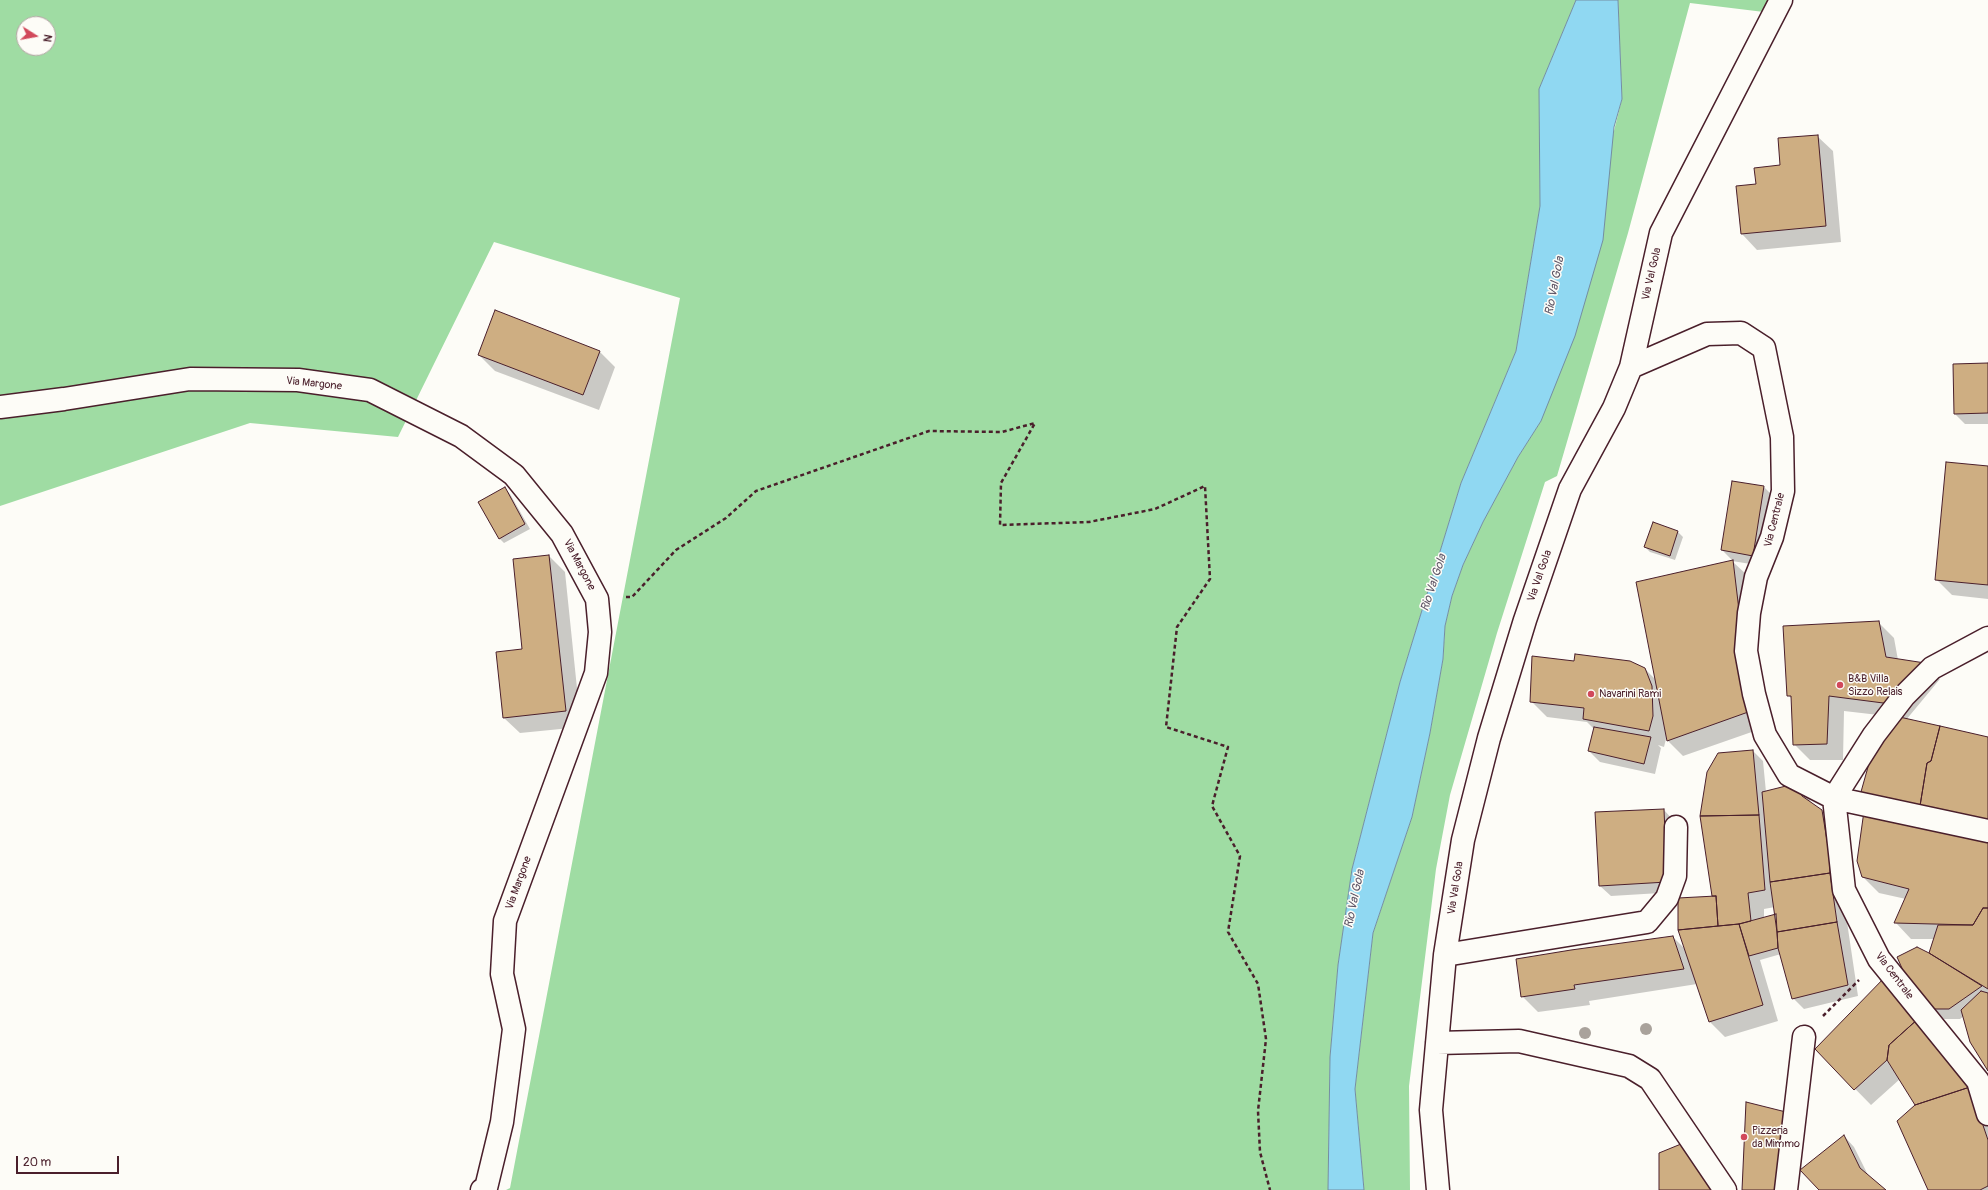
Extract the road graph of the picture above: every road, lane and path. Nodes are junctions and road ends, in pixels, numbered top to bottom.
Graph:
1 (1781, 0) edge
2 (1631, 367) junction
3 (0, 407) edge
4 (597, 599) junction
5 (1988, 638) edge
6 (1834, 798) junction
7 (1676, 827) dead end
8 (1988, 831) edge
9 (1445, 955) junction
10 (1879, 959) junction
11 (1804, 1037) joint
12 (1437, 1043) junction
13 (1988, 1114) edge
14 (482, 1190) edge
15 (1270, 1190) edge
16 (1438, 1190) edge
17 (1725, 1190) edge
18 (1786, 1190) edge

1 - 2 street, Via Val Gola
2 - 6 street, Via Centrale
2 - 9 street, Via Val Gola
3 - 4 street, Via Margone
4 - 14 street, Via Margone
4 - 15 path
5 - 6 street
6 - 8 street, Via Centrale
6 - 10 street, Via Centrale
7 - 9 street
9 - 12 street, Via Val Gola
10 - 11 path
10 - 13 street, Via Centrale
11 - 18 street
12 - 16 street, Via Val Gola
12 - 17 street

